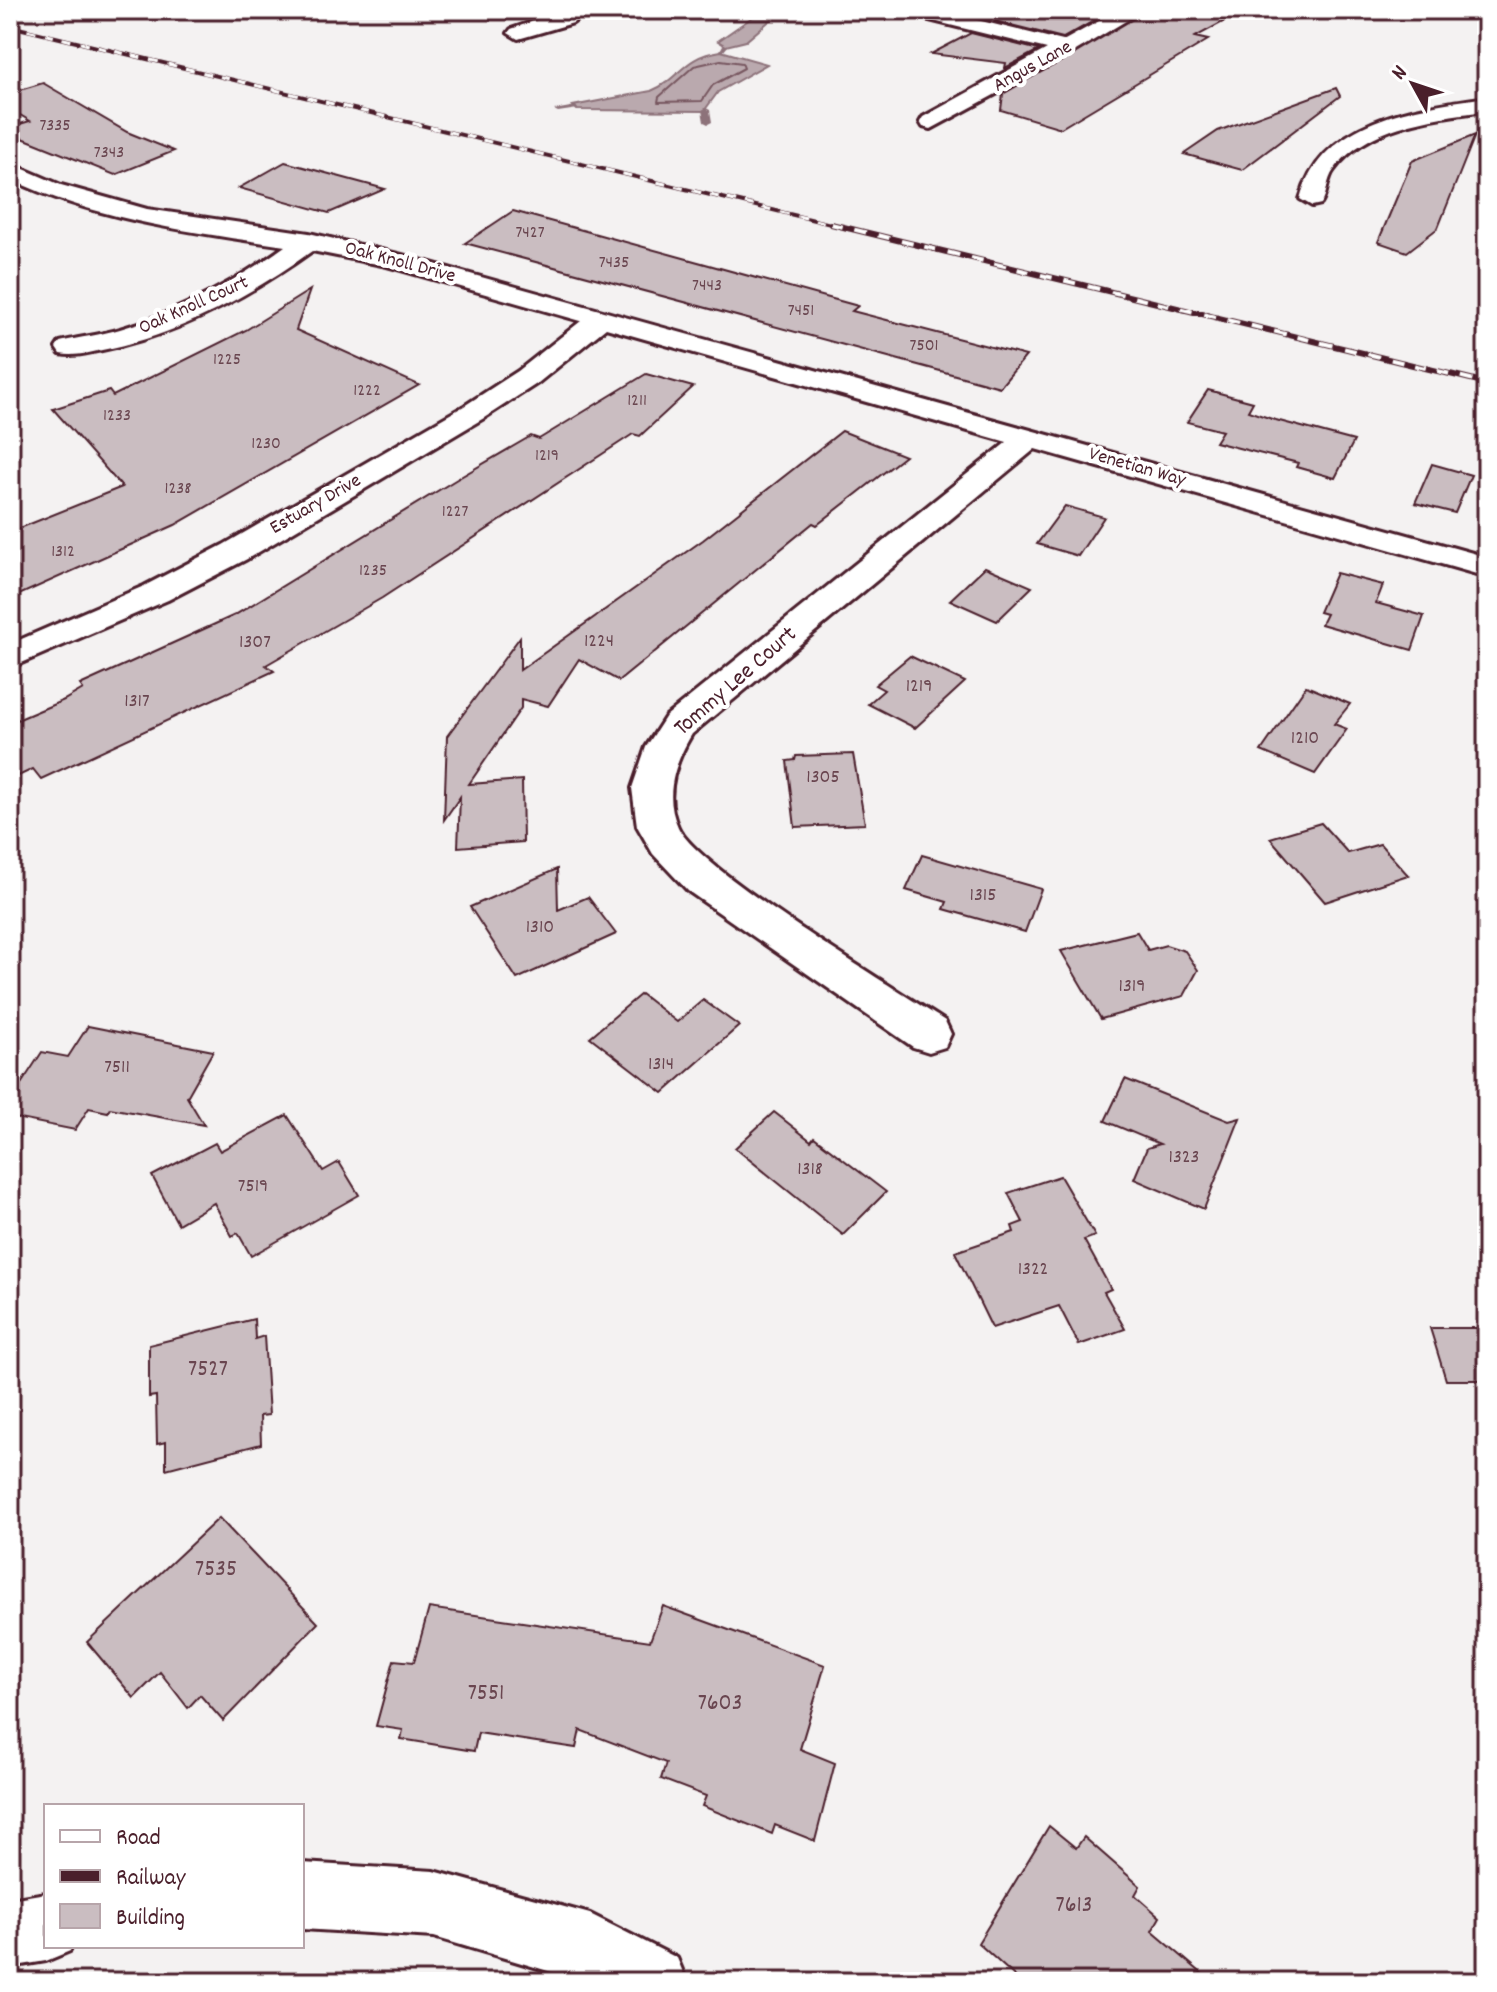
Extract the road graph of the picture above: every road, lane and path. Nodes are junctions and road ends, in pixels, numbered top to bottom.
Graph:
1 (579, 10) edge
2 (912, 10) edge
3 (1134, 10) edge
4 (518, 33) dead end
5 (1067, 48) junction
6 (1487, 104) edge
7 (931, 122) dead end
8 (10, 170) edge
9 (1312, 199) dead end
10 (309, 241) junction
11 (602, 318) junction
12 (70, 348) dead end
13 (787, 370) joint
14 (1030, 438) junction
15 (1487, 567) edge
16 (10, 657) edge
17 (929, 1034) dead end
18 (304, 1896) edge
19 (44, 1927) edge
20 (10, 1933) edge
21 (653, 1982) edge

1 - 4 street
2 - 5 street
3 - 5 street, Angus Lane
5 - 7 street, Angus Lane
6 - 9 street
8 - 10 street, Oak Knoll Drive
10 - 11 street, Oak Knoll Drive
10 - 12 street, Oak Knoll Court
11 - 13 street, Oak Knoll Drive
11 - 16 street, Estuary Drive
13 - 14 street, Venetian Way
14 - 15 street, Venetian Way
14 - 17 street, Tommy Lee Court
18 - 21 street
19 - 20 street

